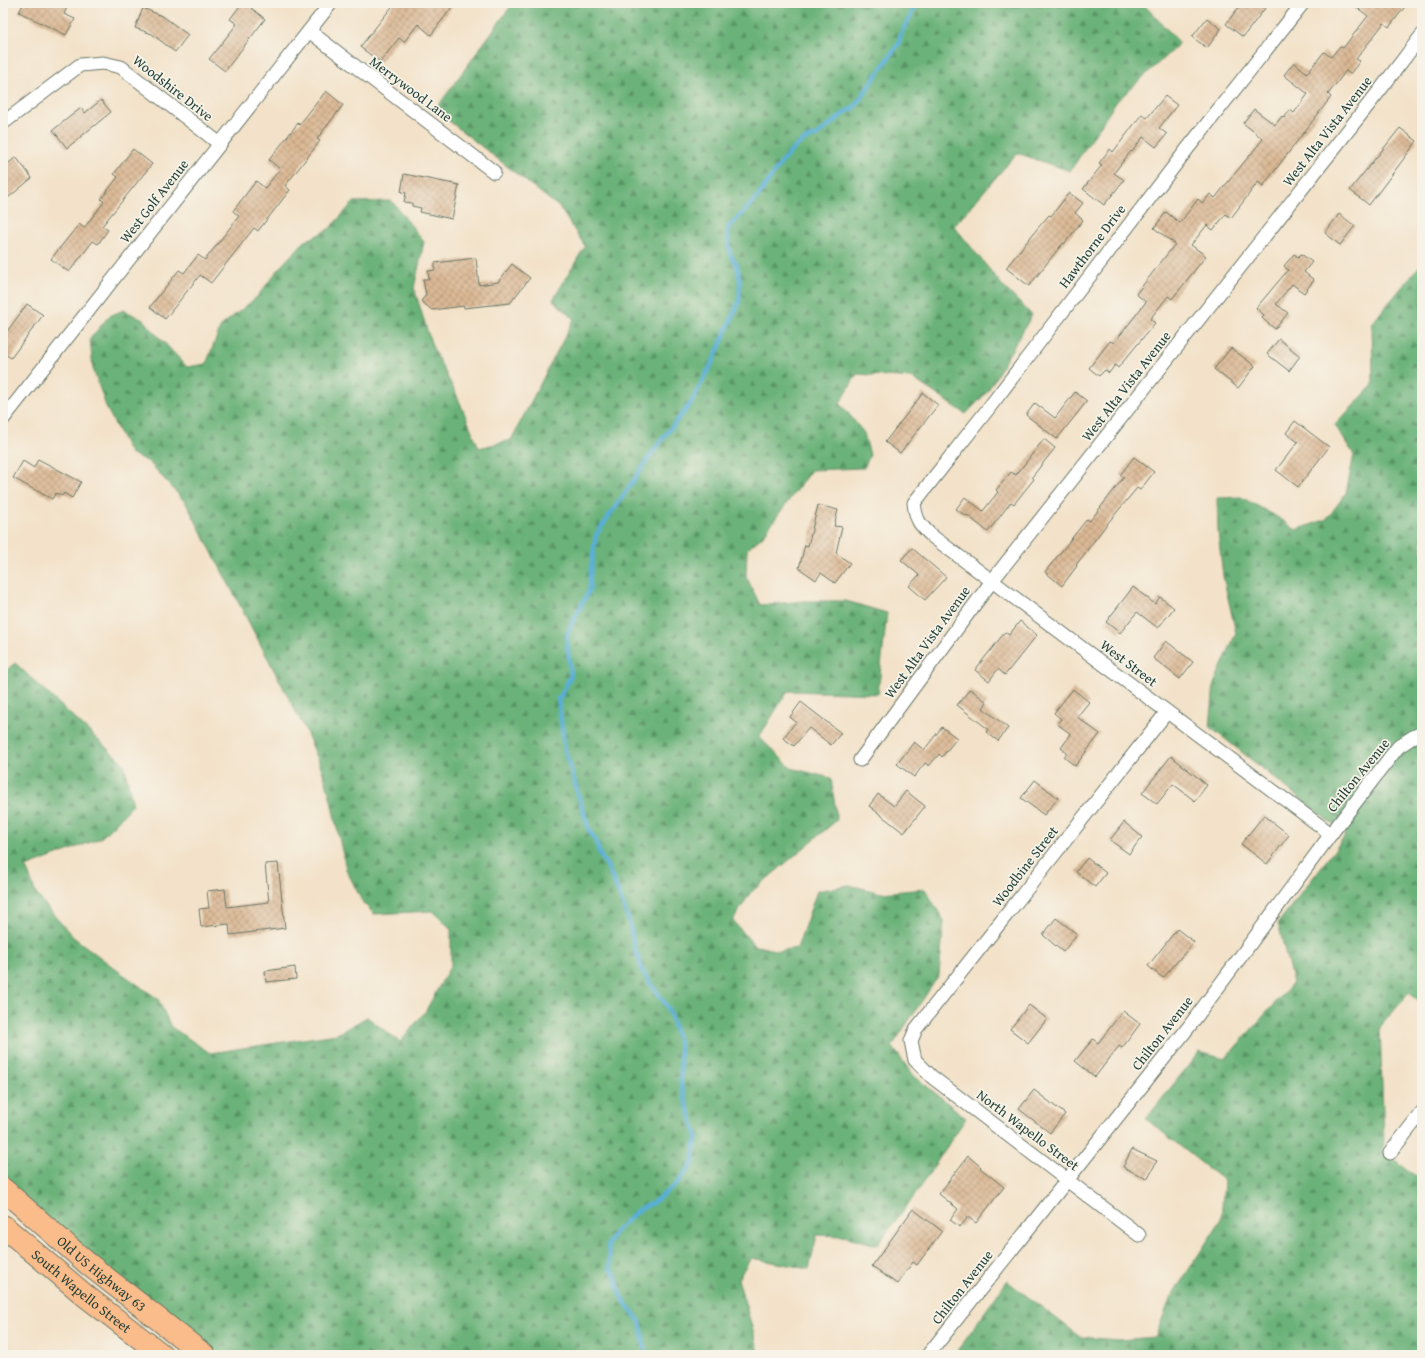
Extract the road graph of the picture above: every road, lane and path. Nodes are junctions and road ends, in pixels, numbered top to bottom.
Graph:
1 (331, 3) edge
2 (1303, 3) edge
3 (309, 31) junction
4 (1422, 35) edge
5 (3, 123) edge
6 (220, 144) junction
7 (494, 172) dead end
8 (3, 419) edge
9 (915, 512) joint
10 (992, 581) junction
11 (1167, 712) junction
12 (1422, 733) edge
13 (860, 760) dead end
14 (1331, 834) junction
15 (911, 1041) joint
16 (1422, 1112) edge
17 (1390, 1153) dead end
18 (1067, 1180) junction
19 (3, 1189) edge
20 (3, 1226) edge
21 (1139, 1235) dead end
22 (162, 1355) edge
23 (204, 1355) edge
24 (928, 1355) edge

1 - 3 street, West Golf Avenue
2 - 9 street, Hawthorne Drive
3 - 6 street, West Golf Avenue
3 - 7 street, Merrywood Lane
4 - 10 street, West Alta Vista Avenue
5 - 6 street, Woodshire Drive
6 - 8 street, West Golf Avenue
9 - 10 street, West Street
10 - 11 street, West Street
10 - 13 street, West Alta Vista Avenue
11 - 14 street, West Street
11 - 15 street, Woodbine Street
12 - 14 street, Chilton Avenue
14 - 18 street, Chilton Avenue
15 - 18 street, North Wapello Street
16 - 17 street
18 - 21 street, North Wapello Street
18 - 24 street, Chilton Avenue
19 - 23 highway, Old US Highway 63
20 - 22 highway, South Wapello Street

